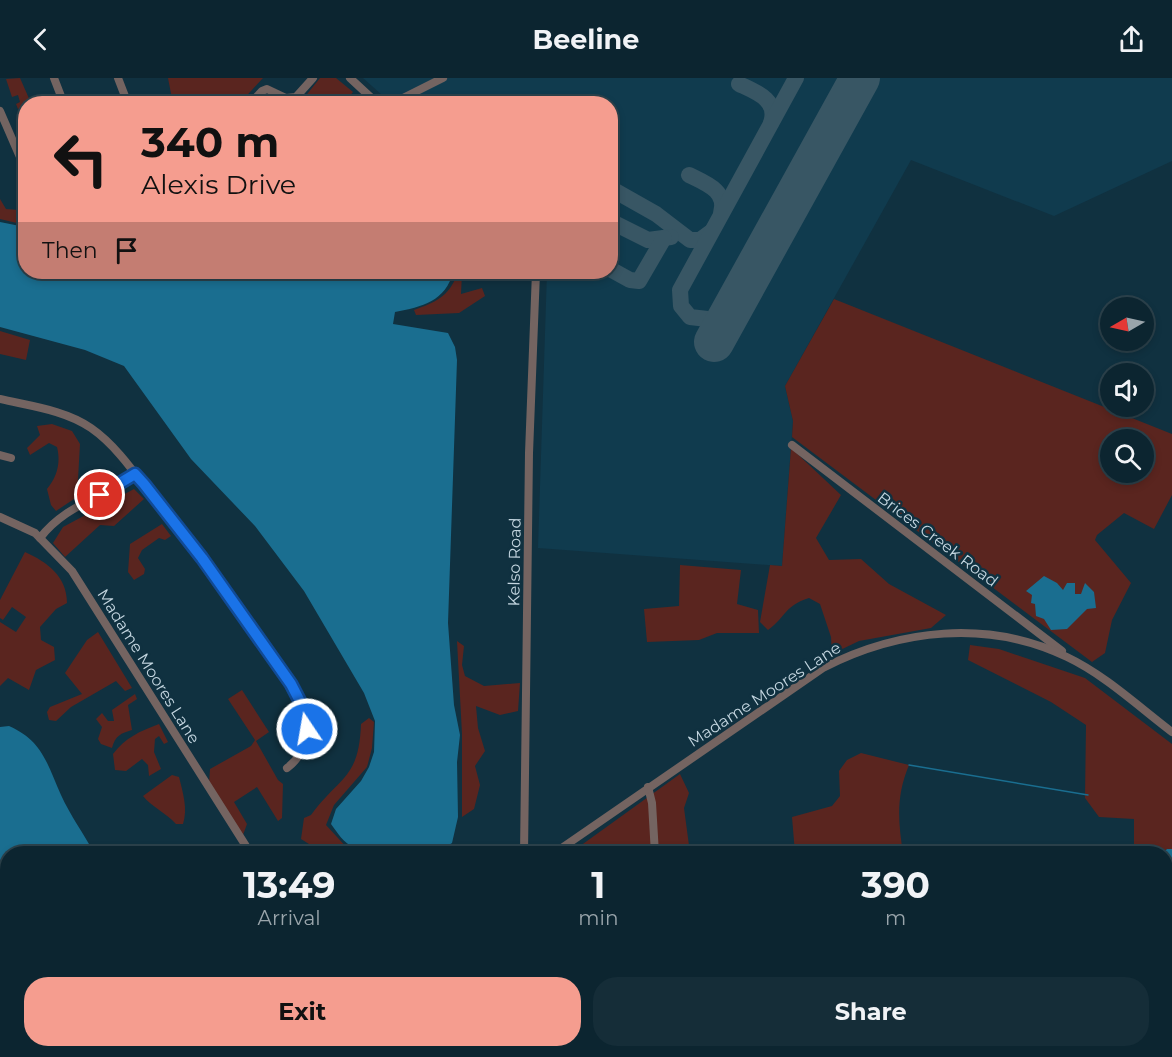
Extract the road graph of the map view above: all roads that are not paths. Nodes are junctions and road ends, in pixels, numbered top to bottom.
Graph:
1 (54, 78) edge
2 (118, 78) edge
3 (313, 78) edge
4 (350, 78) edge
5 (443, 78) edge
6 (61, 96) edge
7 (125, 96) edge
8 (257, 96) edge
9 (282, 96) edge
10 (297, 96) edge
11 (369, 96) edge
12 (408, 96) edge
13 (0, 111) edge
14 (18, 153) edge
15 (536, 279) edge
16 (0, 399) edge
17 (792, 445) dead end
18 (0, 455) edge
19 (11, 458) dead end
20 (135, 474) junction
21 (0, 517) edge
22 (40, 538) junction
23 (1067, 657) junction
24 (1172, 732) edge
25 (287, 768) dead end
26 (648, 787) junction
27 (246, 846) edge
28 (524, 846) edge
29 (564, 846) edge
30 (655, 846) edge

1 - 6 street
2 - 7 street
3 - 10 street
4 - 11 street
5 - 12 street
8 - 9 street
13 - 14 street
15 - 28 street, Kelso Road
16 - 20 street
17 - 23 street, Brices Creek Road
18 - 19 street
20 - 22 street
20 - 25 street
21 - 22 street, Madame Moores Lane
22 - 27 street, Madame Moores Lane
23 - 24 street, Madame Moores Lane
23 - 26 street, Madame Moores Lane
26 - 29 street, Madame Moores Lane
26 - 30 street

